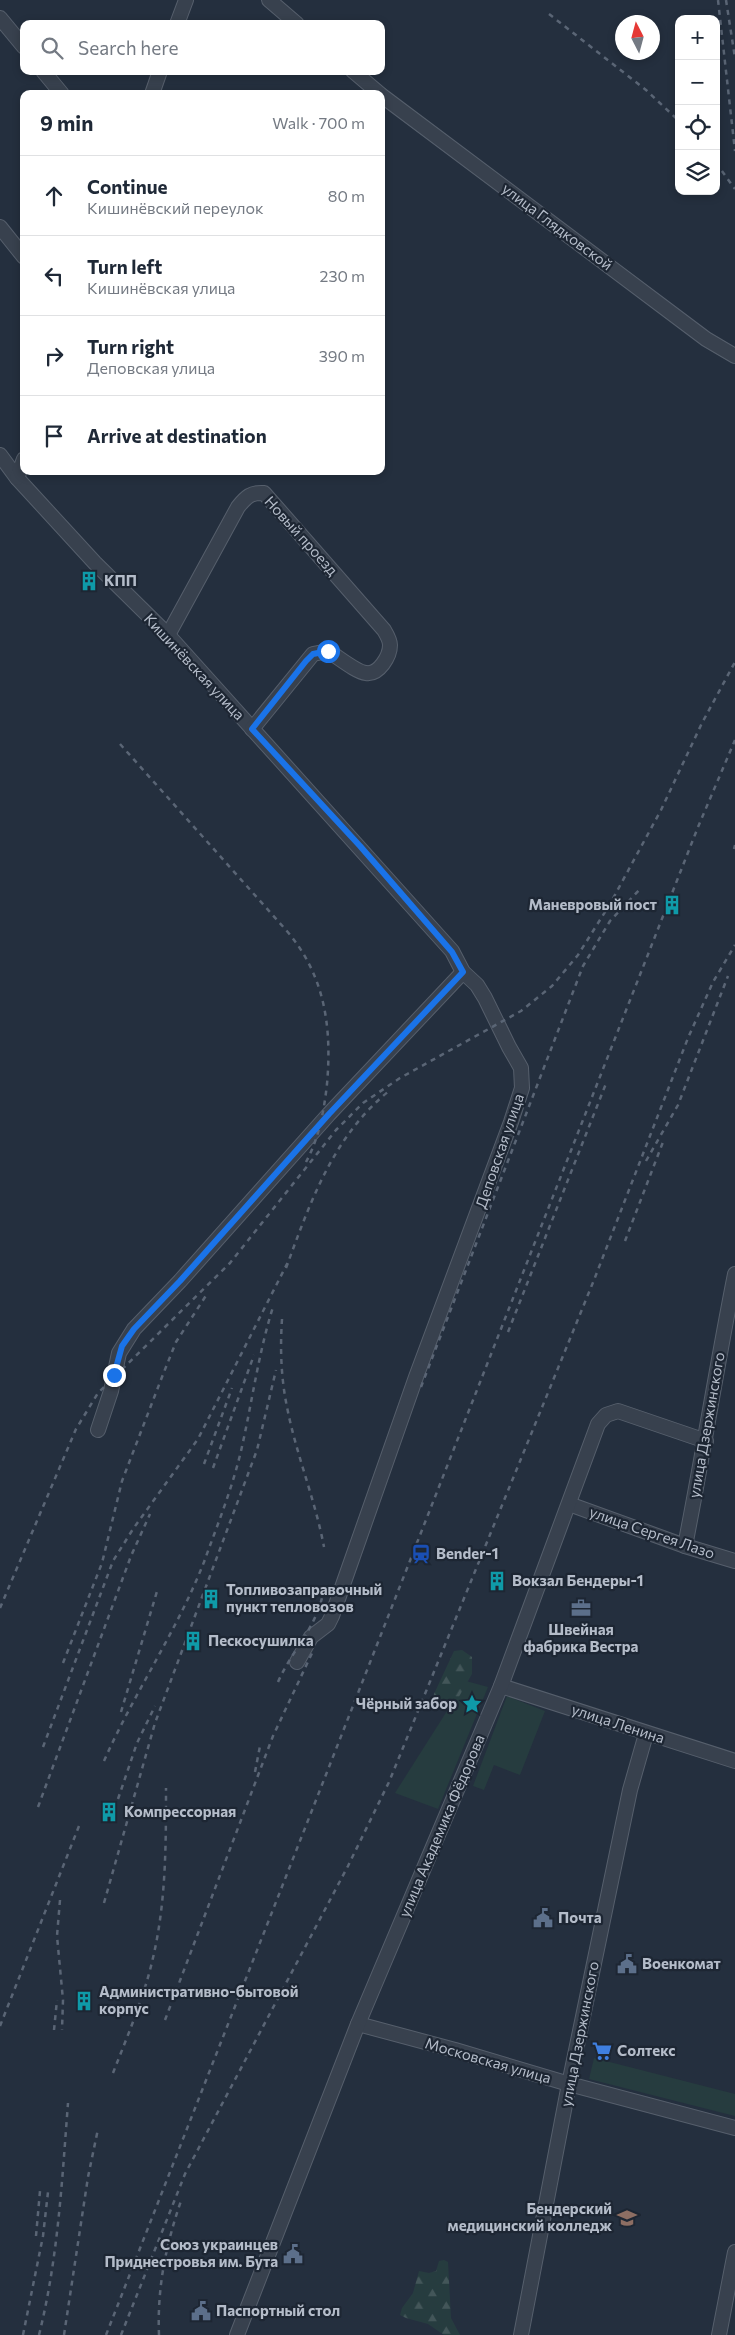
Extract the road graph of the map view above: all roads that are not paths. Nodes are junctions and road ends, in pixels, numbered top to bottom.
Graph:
1 (186, 0) edge
2 (269, 0) edge
3 (0, 18) edge
4 (179, 20) edge
5 (292, 20) edge
6 (20, 42) edge
7 (47, 75) edge
8 (159, 75) edge
9 (358, 75) edge
10 (59, 90) edge
11 (153, 90) edge
12 (376, 90) edge
13 (385, 97) edge
14 (0, 227) edge
15 (20, 252) edge
16 (735, 356) edge
17 (0, 455) edge
18 (20, 470) edge
19 (17, 478) junction
20 (168, 635) junction
21 (252, 729) junction
22 (463, 972) junction
23 (735, 1274) edge
24 (98, 1430) dead end
25 (706, 1441) junction
26 (569, 1504) junction
27 (685, 1546) junction
28 (735, 1561) edge
29 (297, 1662) dead end
30 (501, 1686) junction
31 (646, 1734) junction
32 (735, 1761) edge
33 (358, 2024) junction
34 (569, 2084) junction
35 (735, 2128) edge
36 (735, 2252) edge
37 (237, 2335) edge
38 (521, 2335) edge
39 (719, 2335) edge

1 - 4 street
2 - 5 street
3 - 6 street
7 - 10 street
8 - 11 street
9 - 12 street, улица Глядковской
13 - 16 street, улица Глядковской
14 - 15 street
17 - 19 street, Кишинёвская улица
18 - 19 street
19 - 20 street, Кишинёвская улица
20 - 21 street, Кишинёвская улица
20 - 21 street, Новый проезд
21 - 22 street, Кишинёвская улица
22 - 24 street
22 - 29 street, Деповская улица
23 - 25 street, улица Дзержинского
25 - 26 street, улица Академика Фёдорова
25 - 27 street, улица Дзержинского
26 - 27 street, улица Сергея Лазо
26 - 30 street, улица Академика Фёдорова
27 - 28 street, улица Сергея Лазо
30 - 31 street, улица Ленина
30 - 33 street, улица Академика Фёдорова
31 - 32 street, улица Ленина
31 - 34 street, улица Дзержинского
33 - 34 street, Московская улица
33 - 37 street, улица Академика Фёдорова
34 - 35 street, Московская улица
34 - 38 street, улица Дзержинского
36 - 39 street

